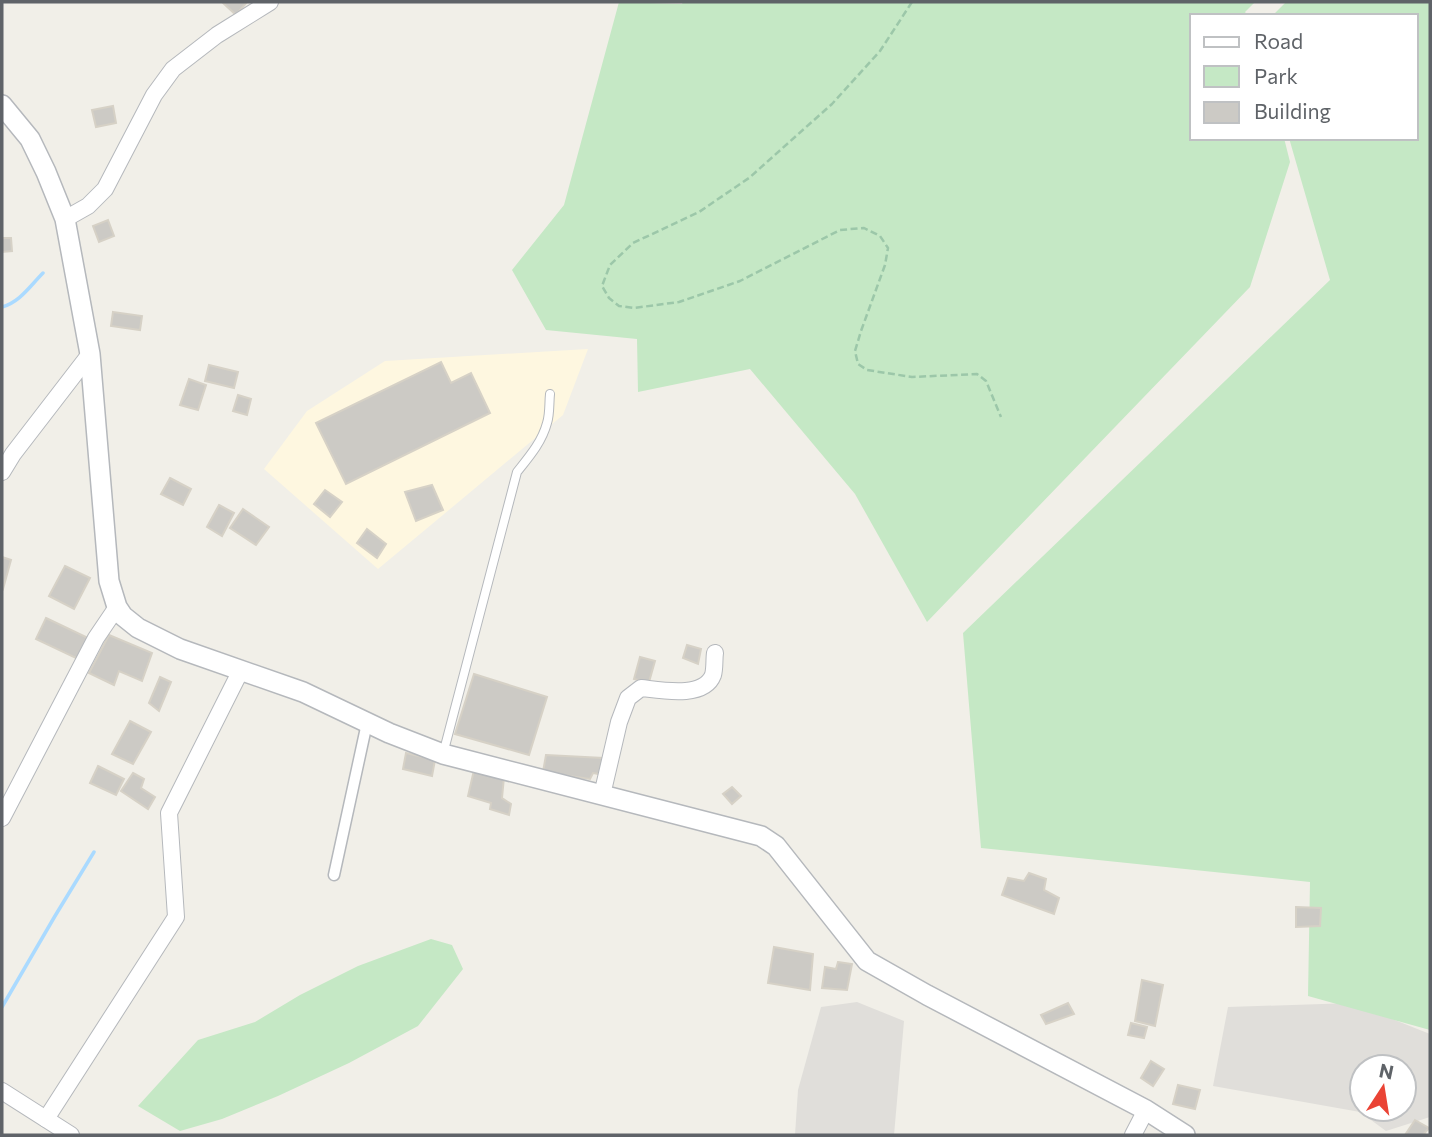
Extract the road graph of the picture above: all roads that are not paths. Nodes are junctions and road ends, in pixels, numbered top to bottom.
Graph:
1 (270, 2) edge
2 (2, 105) edge
3 (65, 219) junction
4 (90, 354) junction
5 (550, 394) dead end
6 (2, 472) edge
7 (117, 607) junction
8 (715, 653) dead end
9 (241, 670) junction
10 (367, 723) junction
11 (443, 754) junction
12 (602, 795) junction
13 (2, 818) edge
14 (334, 875) dead end
15 (2, 1091) edge
16 (1146, 1110) junction
17 (46, 1119) junction
18 (71, 1135) edge
19 (1133, 1135) edge
20 (1185, 1135) edge

1 - 3 street
2 - 3 street
3 - 4 street
4 - 6 street
4 - 7 street
5 - 11 lane
7 - 9 street
7 - 13 street
8 - 12 street
9 - 10 street
9 - 17 street
10 - 11 street
10 - 14 street
11 - 12 street
12 - 16 street
15 - 17 street
16 - 19 street
16 - 20 street
17 - 18 street

